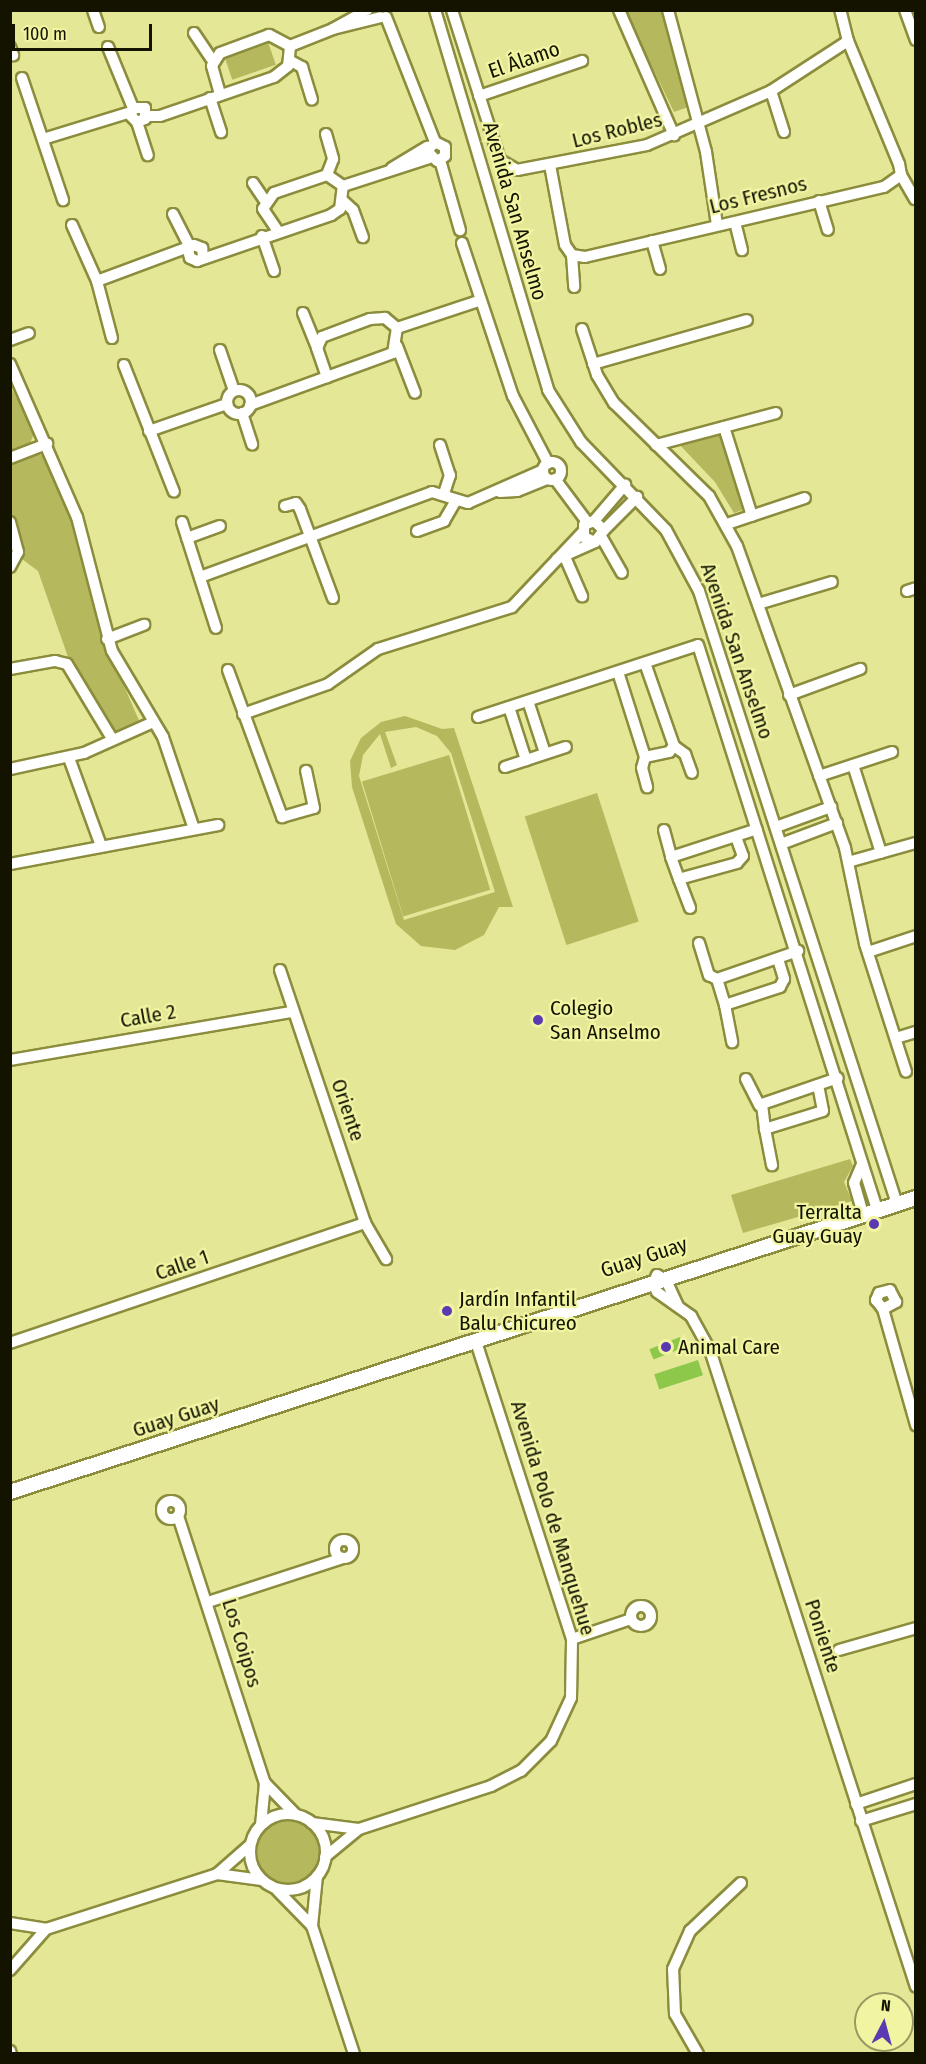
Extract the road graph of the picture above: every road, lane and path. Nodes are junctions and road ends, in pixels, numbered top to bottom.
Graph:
1 (93, 10) edge
2 (367, 10) edge
3 (435, 10) edge
4 (452, 10) edge
5 (619, 10) edge
6 (668, 10) edge
7 (840, 10) edge
8 (905, 10) edge
9 (383, 14) edge
10 (99, 27) dead end
11 (333, 29) junction
12 (194, 33) dead end
13 (915, 40) edge
14 (848, 41) junction
15 (108, 46) dead end
16 (290, 46) junction
17 (213, 61) junction
18 (291, 61) junction
19 (582, 61) dead end
20 (22, 78) dead end
21 (771, 91) junction
22 (215, 96) junction
23 (479, 96) junction
24 (312, 99) dead end
25 (132, 110) junction
26 (147, 116) junction
27 (137, 122) junction
28 (699, 124) junction
29 (221, 132) dead end
30 (784, 132) dead end
31 (326, 134) dead end
32 (674, 135) junction
33 (43, 139) junction
34 (433, 152) junction
35 (148, 155) dead end
36 (550, 165) junction
37 (327, 175) junction
38 (901, 175) junction
39 (253, 183) dead end
40 (343, 186) junction
41 (915, 199) edge
42 (63, 200) dead end
43 (343, 201) junction
44 (819, 201) junction
45 (266, 202) junction
46 (173, 214) dead end
47 (735, 222) junction
48 (72, 225) dead end
49 (717, 225) junction
50 (278, 230) junction
51 (460, 230) dead end
52 (828, 230) dead end
53 (262, 236) junction
54 (363, 237) dead end
55 (652, 241) junction
56 (462, 243) dead end
57 (189, 249) junction
58 (742, 249) dead end
59 (572, 255) junction
60 (660, 269) dead end
61 (274, 271) dead end
62 (97, 281) junction
63 (574, 287) dead end
64 (478, 301) junction
65 (303, 313) dead end
66 (747, 320) dead end
67 (397, 328) junction
68 (582, 329) dead end
69 (29, 333) dead end
70 (112, 338) dead end
71 (10, 340) edge
72 (397, 346) junction
73 (317, 348) junction
74 (220, 350) dead end
75 (10, 364) edge
76 (593, 364) junction
77 (124, 365) dead end
78 (327, 377) junction
79 (234, 391) junction
80 (415, 393) dead end
81 (227, 404) junction
82 (246, 409) junction
83 (776, 413) dead end
84 (724, 427) junction
85 (149, 431) junction
86 (47, 444) junction
87 (252, 444) dead end
88 (440, 445) dead end
89 (656, 445) junction
90 (10, 458) edge
91 (549, 473) junction
92 (625, 485) junction
93 (174, 492) dead end
94 (444, 493) junction
95 (637, 497) junction
96 (805, 498) dead end
97 (455, 502) junction
98 (285, 506) dead end
99 (752, 516) junction
100 (10, 522) edge
101 (182, 522) dead end
102 (590, 522) junction
103 (727, 524) junction
104 (220, 526) dead end
105 (417, 531) dead end
106 (582, 533) junction
107 (310, 537) junction
108 (600, 537) junction
109 (187, 538) junction
110 (565, 557) junction
111 (553, 560) junction
112 (10, 567) edge
113 (622, 573) dead end
114 (200, 577) junction
115 (832, 582) dead end
116 (582, 596) dead end
117 (333, 598) dead end
118 (758, 604) junction
119 (144, 625) dead end
120 (216, 628) dead end
121 (107, 639) junction
122 (645, 663) junction
123 (10, 669) edge
124 (860, 669) dead end
125 (228, 670) dead end
126 (618, 672) junction
127 (789, 695) junction
128 (528, 701) junction
129 (509, 707) junction
130 (243, 714) junction
131 (478, 717) dead end
132 (151, 723) junction
133 (111, 737) junction
134 (674, 746) junction
135 (566, 747) dead end
136 (545, 753) junction
137 (892, 753) dead end
138 (645, 757) junction
139 (69, 758) junction
140 (526, 760) junction
141 (853, 765) junction
142 (505, 767) dead end
143 (10, 769) edge
144 (306, 771) dead end
145 (692, 773) dead end
146 (819, 776) junction
147 (647, 787) dead end
148 (831, 807) junction
149 (837, 823) junction
150 (218, 825) dead end
151 (776, 827) junction
152 (194, 829) junction
153 (757, 829) junction
154 (664, 830) dead end
155 (736, 837) junction
156 (915, 843) edge
157 (781, 844) junction
158 (101, 846) junction
159 (881, 853) junction
160 (671, 857) junction
161 (848, 862) junction
162 (10, 864) edge
163 (679, 879) junction
164 (690, 908) dead end
165 (915, 936) edge
166 (699, 943) dead end
167 (798, 951) junction
168 (868, 952) junction
169 (778, 959) junction
170 (280, 970) dead end
171 (717, 979) junction
172 (725, 1005) junction
173 (292, 1012) junction
174 (915, 1032) edge
175 (896, 1038) junction
176 (732, 1042) dead end
177 (10, 1060) edge
178 (906, 1072) dead end
179 (838, 1078) junction
180 (746, 1079) dead end
181 (819, 1085) junction
182 (760, 1106) junction
183 (765, 1129) junction
184 (862, 1164) junction
185 (772, 1165) dead end
186 (915, 1190) edge
187 (915, 1198) edge
188 (896, 1200) junction
189 (875, 1203) junction
190 (861, 1208) junction
191 (365, 1223) junction
192 (730, 1255) junction
193 (386, 1259) dead end
194 (659, 1280) junction
195 (883, 1309) dead end
196 (535, 1319) junction
197 (476, 1342) junction
198 (10, 1343) edge
199 (354, 1382) junction
200 (915, 1425) edge
201 (10, 1492) edge
202 (178, 1516) dead end
203 (343, 1558) dead end
204 (208, 1602) junction
205 (631, 1620) dead end
206 (915, 1628) edge
207 (572, 1639) junction
208 (838, 1650) dead end
209 (265, 1783) junction
210 (915, 1784) edge
211 (856, 1804) junction
212 (915, 1804) edge
213 (297, 1815) junction
214 (861, 1821) junction
215 (312, 1823) junction
216 (261, 1825) junction
217 (359, 1829) junction
218 (250, 1845) junction
219 (325, 1857) junction
220 (217, 1874) junction
221 (317, 1876) junction
222 (741, 1882) dead end
223 (267, 1883) junction
224 (10, 1923) edge
225 (312, 1926) junction
226 (46, 1929) junction
227 (10, 1970) edge
228 (915, 1987) edge
229 (354, 2054) edge
230 (698, 2054) edge

1 - 10 street
2 - 11 street
3 - 92 street, Avenida San Anselmo
4 - 23 street, Los Robles
5 - 32 street
6 - 28 street
7 - 14 street
8 - 13 street
9 - 11 street
9 - 34 street
11 - 16 street
12 - 17 street
14 - 21 street, Los Robles
14 - 38 street
15 - 25 street
16 - 17 street
16 - 18 street
17 - 22 street
18 - 22 street
18 - 24 street
19 - 23 street, El Álamo
20 - 33 street
21 - 28 street, Los Robles
21 - 30 street
22 - 26 street
22 - 29 street
23 - 36 street, Los Robles
25 - 26 street
25 - 27 street
25 - 33 street
26 - 27 street
27 - 35 street
28 - 32 street, Los Robles
28 - 49 street
31 - 37 street
32 - 36 street, Los Robles
33 - 42 street
34 - 40 street
34 - 51 street
36 - 59 street
37 - 40 street
37 - 45 street
38 - 41 street
38 - 44 street, Los Fresnos
39 - 45 street
40 - 43 street
43 - 50 street
43 - 54 street
44 - 47 street, Los Fresnos
44 - 52 street
45 - 50 street
46 - 57 street
47 - 49 street, Los Fresnos
47 - 58 street
48 - 62 street
49 - 55 street, Los Fresnos
50 - 53 street
53 - 57 street
53 - 61 street
55 - 59 street, Los Fresnos
55 - 60 street
56 - 64 street
57 - 62 street
59 - 63 street
62 - 70 street
64 - 67 street
64 - 91 street
65 - 73 street
66 - 76 street
67 - 72 street
67 - 73 street
68 - 76 street
69 - 71 street
72 - 78 street
72 - 80 street
73 - 78 street
74 - 79 street
75 - 86 street
76 - 89 street
77 - 85 street
78 - 82 street
79 - 81 street
79 - 82 street
81 - 82 street
81 - 85 street
82 - 87 street
83 - 84 street
84 - 89 street
84 - 99 street
85 - 93 street
86 - 90 street
86 - 121 street
88 - 94 street
89 - 103 street
91 - 97 street
91 - 102 street
92 - 95 street, Avenida San Anselmo
92 - 102 street
94 - 97 street
94 - 107 street
95 - 108 street
95 - 151 street, Avenida San Anselmo
96 - 99 street
97 - 105 street
98 - 107 street
99 - 103 street
100 - 112 street
101 - 109 street
102 - 106 street
102 - 108 street
103 - 118 street
104 - 109 street
106 - 108 street
106 - 111 street
107 - 114 street
107 - 117 street
108 - 110 street
108 - 113 street
109 - 114 street
110 - 111 street
110 - 116 street
111 - 130 street
114 - 120 street
115 - 118 street
118 - 127 street
119 - 121 street
121 - 132 street
122 - 126 street
122 - 134 street
122 - 153 street
123 - 133 street
124 - 127 street
125 - 130 street
126 - 128 street
126 - 138 street
127 - 146 street
128 - 129 street
128 - 136 street
129 - 131 street
129 - 140 street
130 - 144 street
132 - 133 street
132 - 152 street
133 - 139 street
134 - 138 street
134 - 145 street
135 - 136 street
136 - 140 street
137 - 141 street
138 - 147 street
139 - 143 street
139 - 158 street
140 - 142 street
141 - 146 street
141 - 159 street
146 - 148 street
148 - 149 street
148 - 151 street
149 - 157 street
149 - 161 street
150 - 152 street
151 - 157 street, Avenida San Anselmo
152 - 158 street
153 - 155 street
153 - 167 street
154 - 160 street
155 - 160 street
155 - 163 street
156 - 159 street
157 - 188 street, Avenida San Anselmo
158 - 162 street
159 - 161 street
160 - 163 street
161 - 168 street
163 - 164 street
165 - 168 street
166 - 171 street
167 - 169 street
167 - 179 street
168 - 175 street
169 - 171 street
169 - 172 street
170 - 173 street, Oriente
171 - 172 street
172 - 176 street
173 - 177 street, Calle 2
173 - 191 street, Oriente
174 - 175 street
175 - 178 street
179 - 181 street
179 - 184 street
180 - 182 street
181 - 182 street
181 - 183 street
182 - 183 street
183 - 185 street
184 - 189 street
184 - 190 street
186 - 188 street, Guay Guay
187 - 188 street, Guay Guay
188 - 189 street, Guay Guay
188 - 192 street, Guay Guay
189 - 190 street, Guay Guay
190 - 192 street, Guay Guay
191 - 193 street, Oriente
191 - 198 street, Calle 1
192 - 194 street, Guay Guay
194 - 196 street, Guay Guay
194 - 211 street, Poniente
195 - 200 street
196 - 197 street, Guay Guay
196 - 199 street, Guay Guay
197 - 199 street, Guay Guay
197 - 207 street, Avenida Polo de Manquehue
199 - 201 street, Guay Guay
202 - 204 street, Los Coipos
203 - 204 street
204 - 209 street, Los Coipos
205 - 207 street
206 - 208 street
207 - 217 street, Avenida Polo de Manquehue
209 - 213 street, Los Coipos
209 - 216 street, Los Coipos
210 - 211 street
211 - 214 street, Poniente
212 - 214 street
213 - 215 street
213 - 216 street
214 - 228 street, Poniente
215 - 217 street, Avenida Polo de Manquehue
215 - 219 street
216 - 218 street
217 - 219 street, Avenida Polo de Manquehue
218 - 220 street
218 - 223 street
219 - 221 street
220 - 223 street
220 - 226 street
221 - 223 street
221 - 225 street
222 - 230 street
223 - 225 street
224 - 226 street
225 - 229 street
226 - 227 street

